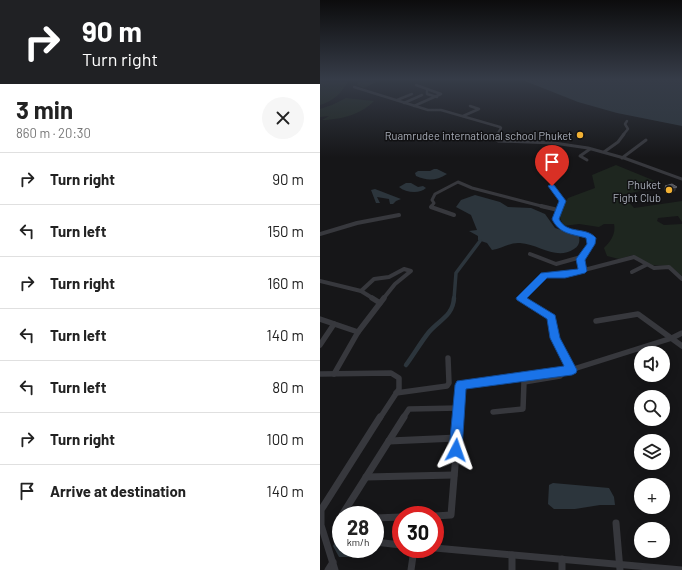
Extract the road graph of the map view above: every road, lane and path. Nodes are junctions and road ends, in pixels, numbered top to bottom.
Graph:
1 (414, 106) edge
2 (470, 106) dead end
3 (463, 116) junction
4 (627, 121) dead end
5 (646, 140) dead end
6 (590, 148) junction
7 (604, 152) junction
8 (622, 158) junction
9 (586, 160) dead end
10 (682, 179) edge
11 (552, 186) dead end
12 (558, 210) junction
13 (399, 215) dead end
14 (454, 215) dead end
15 (320, 234) edge
16 (530, 254) dead end
17 (581, 257) junction
18 (646, 265) junction
19 (582, 271) junction
20 (632, 272) dead end
21 (682, 279) edge
22 (320, 281) edge
23 (361, 291) junction
24 (380, 303) junction
25 (320, 319) edge
26 (596, 321) dead end
27 (334, 324) junction
28 (358, 332) junction
29 (682, 333) edge
30 (672, 338) junction
31 (320, 345) edge
32 (682, 346) edge
33 (448, 358) dead end
34 (572, 370) junction
35 (564, 372) junction
36 (320, 374) edge
37 (334, 374) junction
38 (396, 393) junction
39 (459, 408) junction
40 (492, 412) dead end
41 (457, 438) junction
42 (389, 441) junction
43 (454, 475) junction
44 (366, 477) junction
45 (347, 506) edge
46 (444, 515) edge
47 (616, 523) dead end
48 (444, 549) edge
49 (512, 555) junction
50 (413, 558) edge
51 (562, 559) junction
52 (334, 566) edge
53 (620, 567) edge
54 (328, 570) edge
55 (411, 570) edge
56 (512, 570) edge
57 (562, 570) edge
58 (682, 570) edge

1 - 3 street
2 - 3 street
3 - 6 street
4 - 7 street
5 - 8 street
6 - 7 street
6 - 9 street
7 - 8 street
8 - 10 street
11 - 12 street
12 - 14 street
12 - 17 street
13 - 15 street
16 - 17 street
17 - 19 street
18 - 19 street
18 - 20 street
18 - 21 street
19 - 34 street
22 - 23 street
23 - 24 street
23 - 24 street
24 - 28 street
25 - 27 street
26 - 30 street
27 - 28 street
27 - 31 street
28 - 37 street
29 - 30 street
30 - 32 street
30 - 34 street
33 - 38 street
34 - 35 street
35 - 39 street
35 - 40 street
36 - 37 street
37 - 38 street
38 - 52 street
39 - 41 street
39 - 42 street
41 - 42 street
41 - 43 street
42 - 44 street
43 - 44 street
43 - 46 street
44 - 45 street
47 - 53 street
48 - 49 street
49 - 51 street
49 - 56 street
50 - 55 street
51 - 53 street
51 - 57 street
52 - 54 street
53 - 58 street

